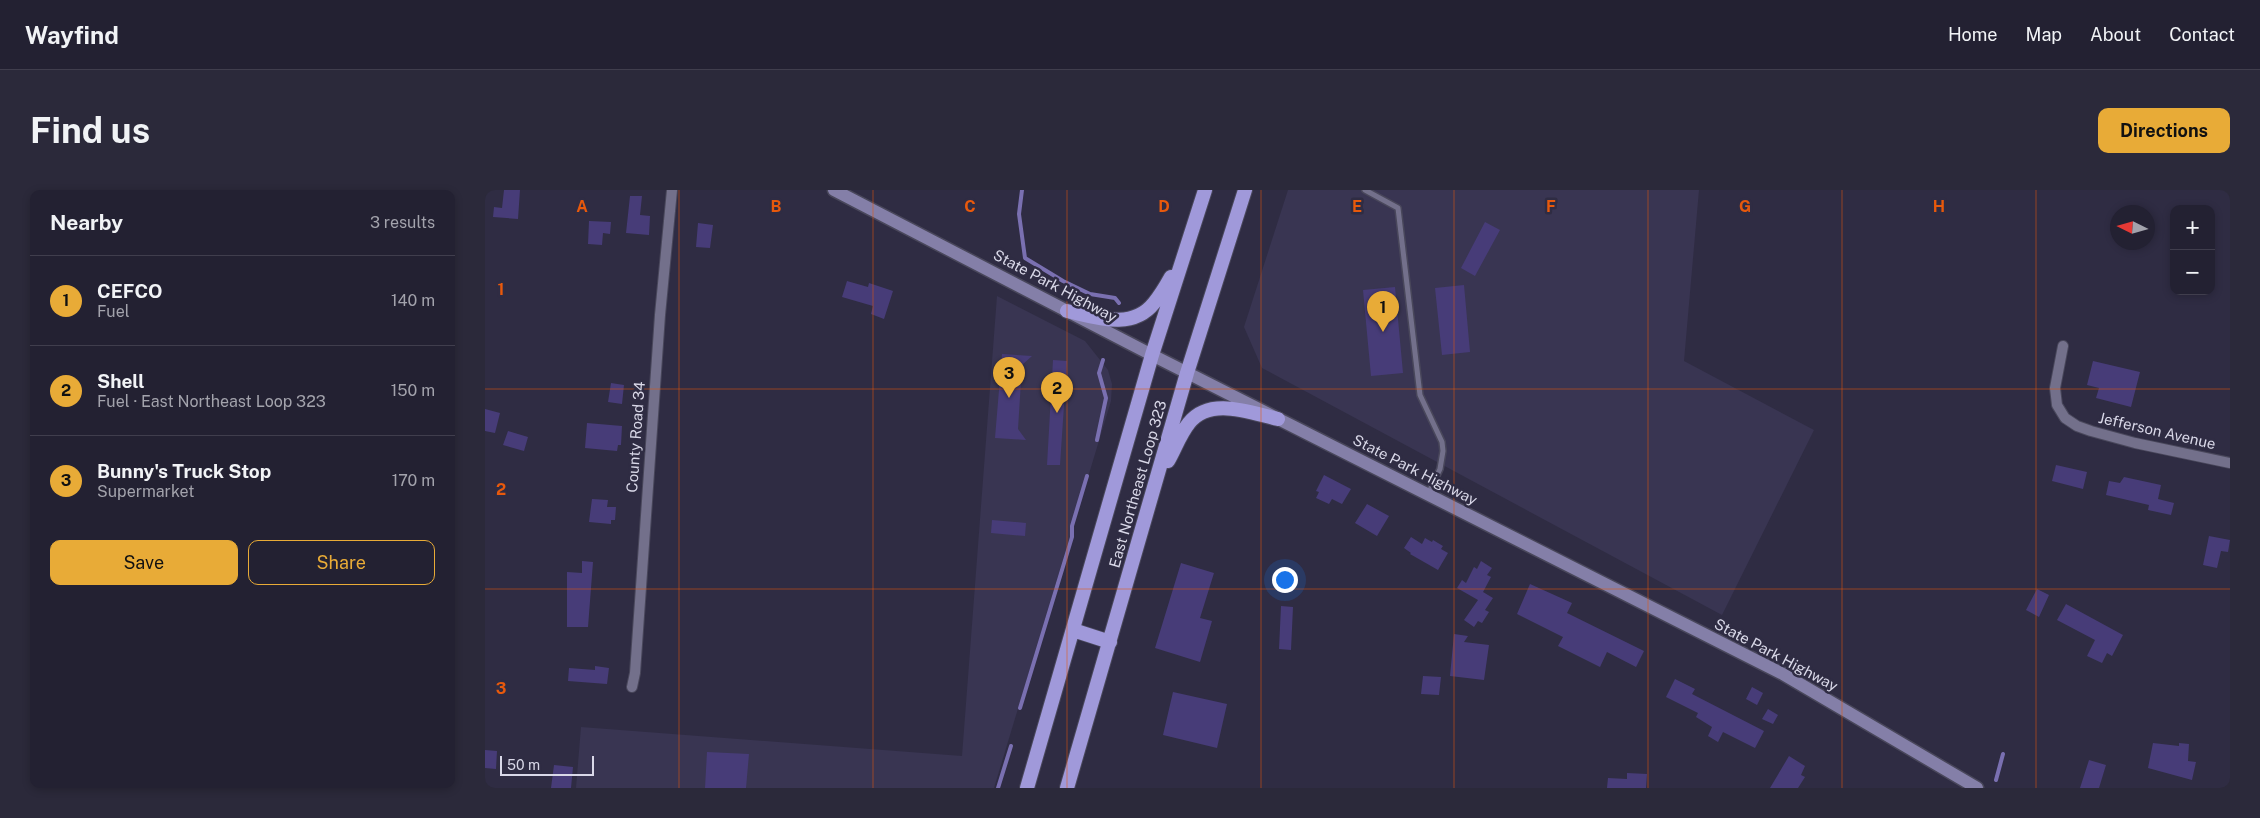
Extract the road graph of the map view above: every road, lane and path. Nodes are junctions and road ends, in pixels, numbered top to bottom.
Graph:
1 (672, 190) edge
2 (834, 190) edge
3 (1205, 190) edge
4 (1245, 190) edge
5 (1365, 190) edge
6 (1181, 262) junction
7 (1067, 311) junction
8 (2063, 346) dead end
9 (1152, 355) junction
10 (1187, 373) junction
11 (1278, 419) junction
12 (2230, 463) edge
13 (1154, 488) junction
14 (1427, 494) junction
15 (1073, 630) junction
16 (1109, 642) junction
17 (633, 687) dead end
18 (1027, 788) edge
19 (1067, 788) edge
20 (1977, 788) edge

1 - 17 street, County Road 34
2 - 7 main road, State Park Highway
3 - 6 highway, East Northeast Loop 323
4 - 10 highway, East Northeast Loop 323
5 - 14 lane
6 - 7 highway
6 - 9 highway, East Northeast Loop 323
7 - 9 main road, State Park Highway
8 - 12 street, Jefferson Avenue
9 - 10 main road, State Park Highway
9 - 15 highway, East Northeast Loop 323
10 - 11 main road, State Park Highway
10 - 13 highway, East Northeast Loop 323
11 - 13 highway
11 - 14 main road, State Park Highway
13 - 16 highway, East Northeast Loop 323
14 - 20 main road, State Park Highway
15 - 16 highway
15 - 18 highway, East Northeast Loop 323
16 - 19 highway, East Northeast Loop 323

